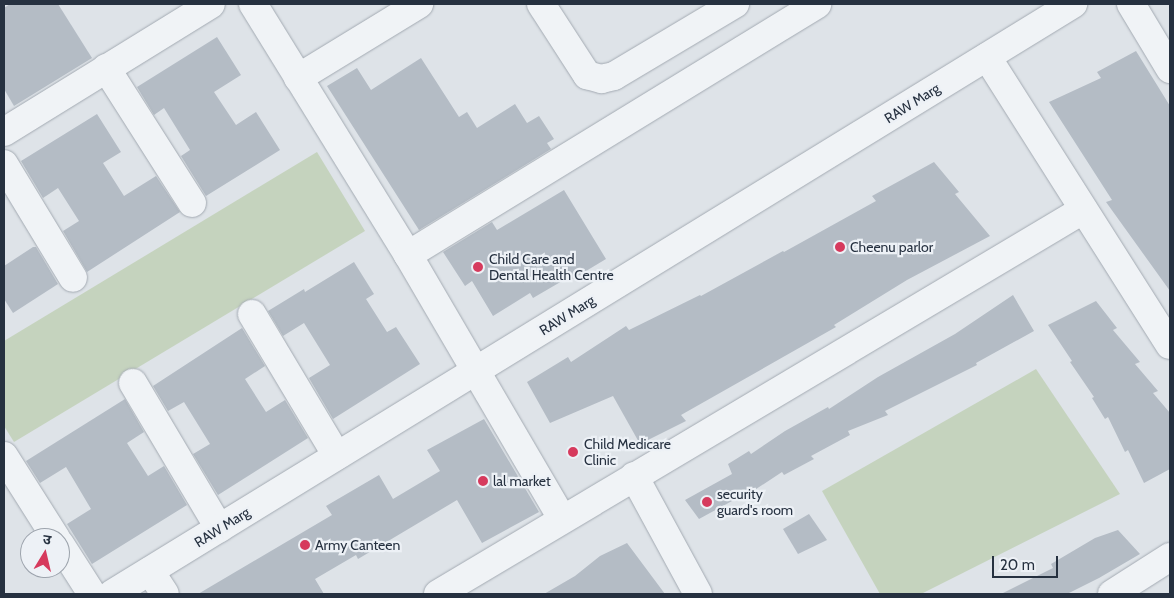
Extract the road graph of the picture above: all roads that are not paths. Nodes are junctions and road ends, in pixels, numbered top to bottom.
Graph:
1 (211, 4) edge
2 (253, 4) edge
3 (419, 4) edge
4 (541, 4) edge
5 (735, 4) edge
6 (817, 4) edge
7 (1073, 4) edge
8 (1131, 4) edge
9 (987, 57) junction
10 (106, 68) junction
11 (1170, 69) edge
12 (298, 78) junction
13 (4, 132) edge
14 (4, 164) edge
15 (192, 203) dead end
16 (1083, 210) junction
17 (408, 255) junction
18 (73, 278) dead end
19 (252, 314) dead end
20 (1170, 345) edge
21 (476, 371) junction
22 (133, 383) dead end
23 (4, 456) edge
24 (337, 456) junction
25 (634, 476) junction
26 (562, 519) junction
27 (50, 528) edge
28 (219, 528) junction
29 (1170, 557) edge
30 (70, 560) edge
31 (150, 571) junction
32 (92, 594) edge
33 (112, 594) edge
34 (165, 594) edge
35 (438, 594) edge
36 (698, 594) edge
37 (1112, 594) edge

1 - 10 street
2 - 12 street
3 - 12 street
4 - 5 street
6 - 17 street
7 - 9 street, RAW Marg
8 - 11 street
9 - 16 street
9 - 21 street, RAW Marg
10 - 13 street
10 - 15 street
12 - 17 street
14 - 18 street
16 - 20 street
16 - 25 street
17 - 21 street
19 - 24 street
21 - 24 street, RAW Marg
21 - 26 street
22 - 28 street
23 - 27 street
24 - 28 street, RAW Marg
25 - 26 street
25 - 36 street
26 - 35 street
28 - 31 street, RAW Marg
29 - 37 street
30 - 32 street
31 - 33 street, RAW Marg
31 - 34 street

